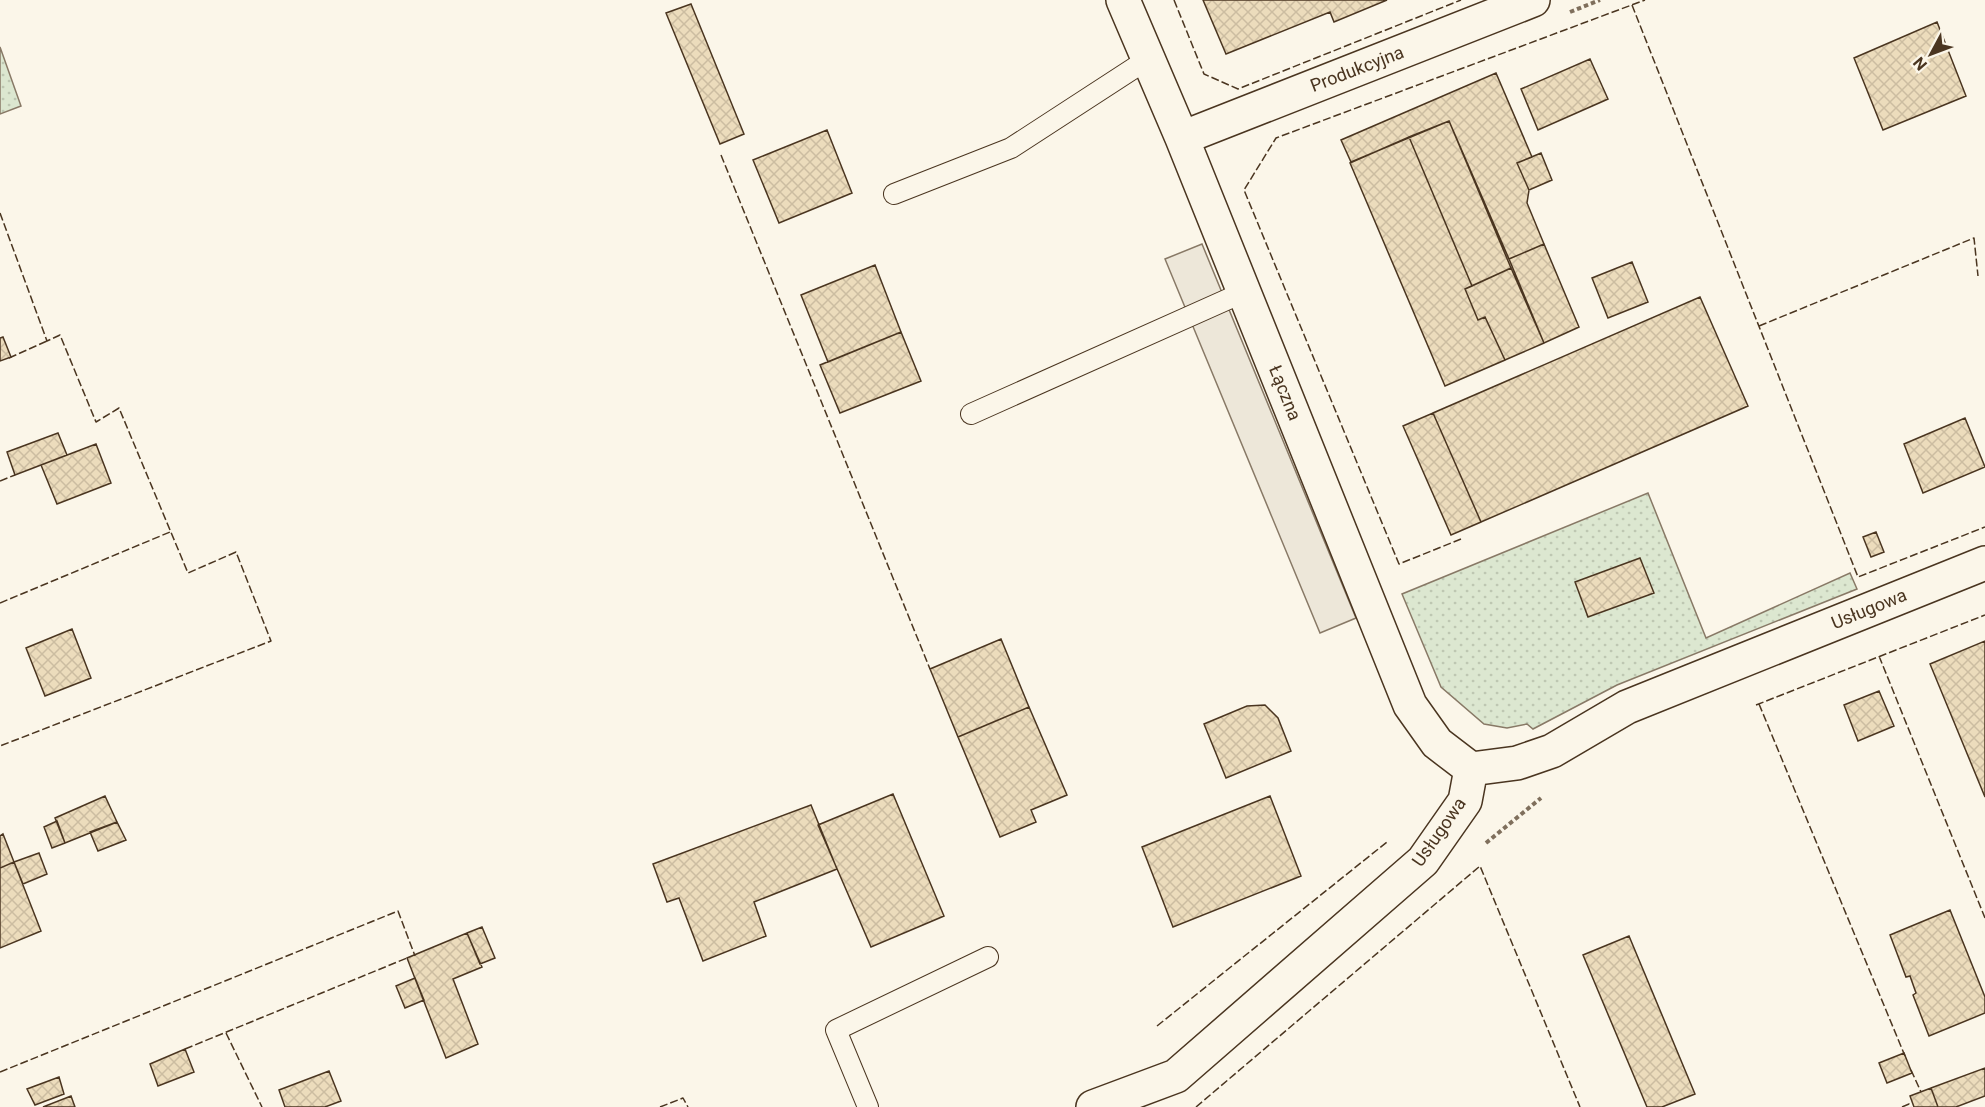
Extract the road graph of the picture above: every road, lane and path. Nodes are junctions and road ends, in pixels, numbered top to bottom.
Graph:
1 (1123, 0) edge
2 (1533, 0) edge
3 (1600, 0) edge
4 (1567, 13) dead end
5 (1148, 59) junction
6 (1182, 138) junction
7 (894, 194) dead end
8 (1244, 292) junction
9 (971, 414) dead end
10 (1985, 563) edge
11 (1471, 769) junction
12 (988, 957) dead end
13 (868, 1107) edge
14 (1093, 1107) edge

1 - 5 street, Łączna
2 - 6 street, Produkcyjna
3 - 4 path
5 - 6 street, Łączna
5 - 7 lane
6 - 8 street, Łączna
8 - 9 lane
8 - 11 street, Łączna
10 - 11 street, Usługowa
11 - 14 street, Usługowa
12 - 13 lane

